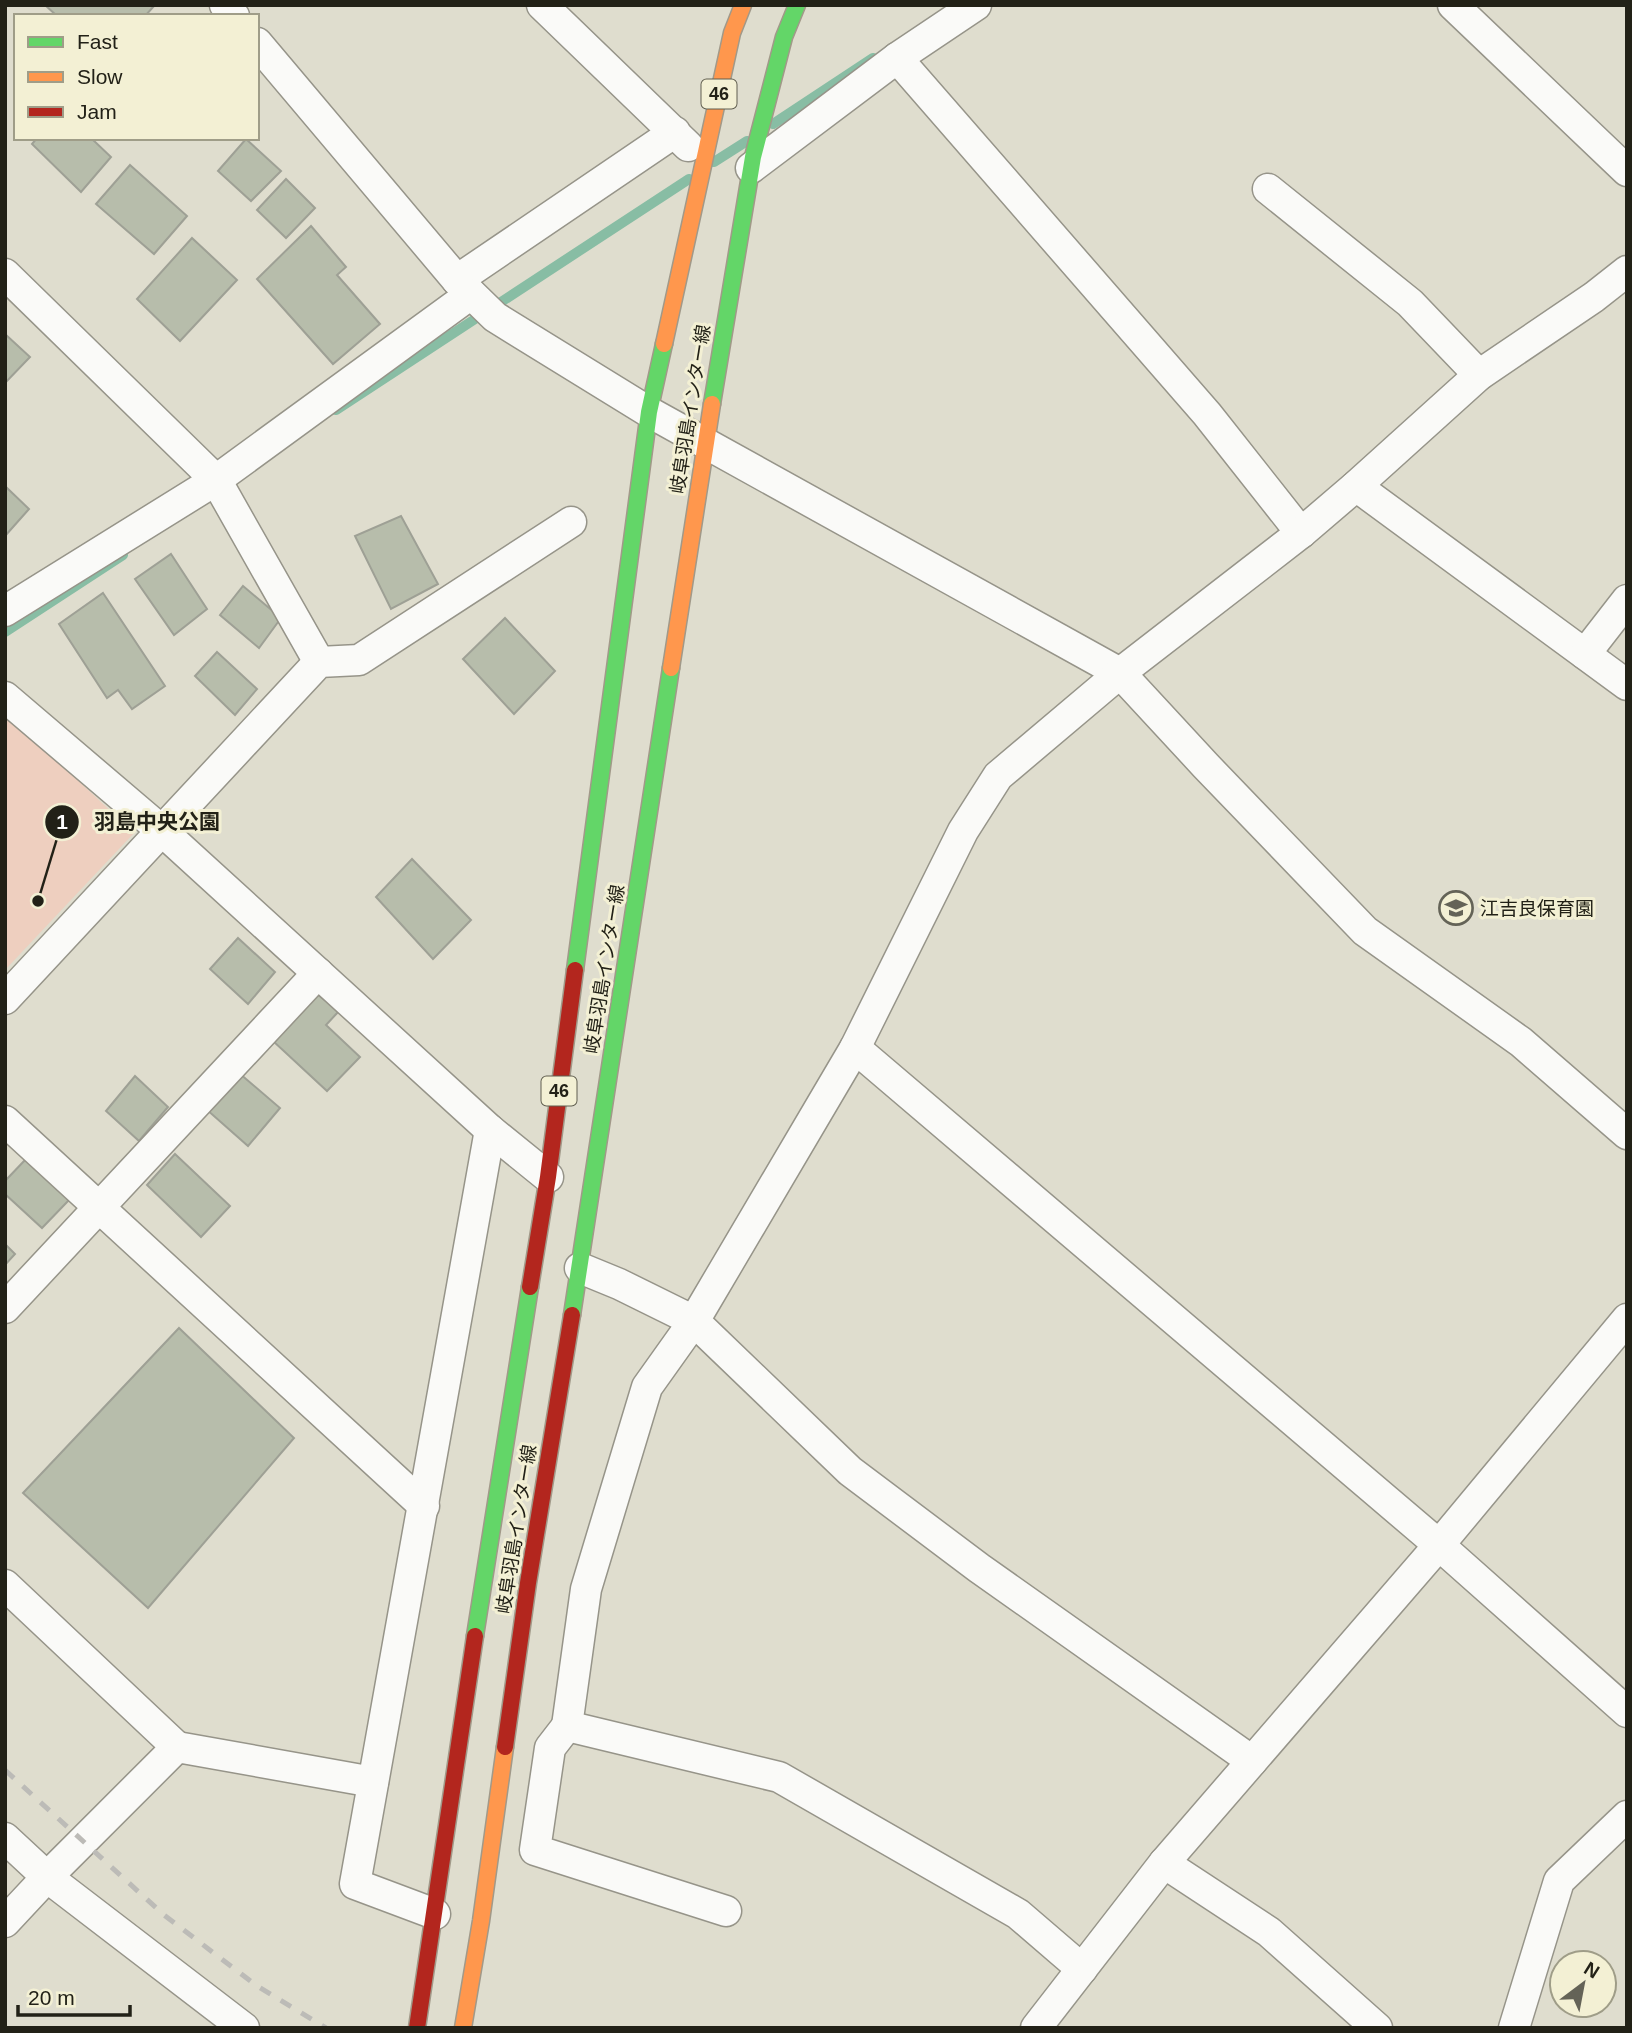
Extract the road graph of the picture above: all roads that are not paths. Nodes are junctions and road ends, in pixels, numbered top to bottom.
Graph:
1 (542, 5) edge
2 (743, 5) edge
3 (797, 5) edge
4 (976, 5) edge
5 (1453, 5) edge
6 (259, 45) edge
7 (897, 58) junction
8 (675, 132) junction
9 (705, 160) junction
10 (752, 163) junction
11 (1627, 171) edge
12 (1268, 189) dead end
13 (1627, 271) edge
14 (5, 274) edge
15 (475, 298) junction
16 (1479, 375) junction
17 (649, 412) junction
18 (705, 443) junction
19 (216, 480) junction
20 (1356, 486) junction
21 (571, 522) dead end
22 (1301, 533) junction
23 (1627, 600) edge
24 (5, 611) edge
25 (1585, 654) junction
26 (319, 662) junction
27 (1120, 673) junction
28 (1627, 685) edge
29 (5, 697) edge
30 (161, 831) junction
31 (318, 973) junction
32 (5, 999) edge
33 (855, 1048) junction
34 (5, 1121) edge
35 (490, 1130) junction
36 (1627, 1134) edge
37 (548, 1177) junction
38 (100, 1207) junction
39 (580, 1268) junction
40 (5, 1308) edge
41 (1627, 1319) edge
42 (694, 1321) junction
43 (424, 1506) junction
44 (1439, 1545) junction
45 (5, 1585) edge
46 (1627, 1712) edge
47 (567, 1726) junction
48 (177, 1747) junction
49 (1252, 1761) junction
50 (373, 1782) junction
51 (1627, 1816) edge
52 (5, 1838) edge
53 (1164, 1863) junction
54 (47, 1877) junction
55 (726, 1910) dead end
56 (435, 1914) junction
57 (5, 1922) edge
58 (1082, 1969) junction
59 (236, 2026) edge
60 (416, 2028) edge
61 (463, 2028) edge
62 (1036, 2028) edge
63 (1377, 2028) edge
64 (1514, 2028) edge

1 - 8 street
2 - 9 main road, 岐阜羽島インター線 / 46
3 - 10 main road, 岐阜羽島インター線 / 46
4 - 7 street
5 - 11 street
6 - 15 street
7 - 10 street
7 - 22 street
8 - 9 street
8 - 15 street
9 - 17 main road, 岐阜羽島インター線 / 46
10 - 18 main road, 岐阜羽島インター線 / 46
12 - 16 street
13 - 16 street
14 - 19 street
15 - 17 street
15 - 19 street
16 - 20 street
17 - 18 street
17 - 37 main road, 岐阜羽島インター線 / 46
18 - 27 street
18 - 39 main road, 岐阜羽島インター線 / 46
19 - 24 street
19 - 26 street
20 - 22 street
20 - 25 street
21 - 26 street
22 - 27 street
23 - 25 street
25 - 28 street
26 - 30 street
27 - 33 street
27 - 36 street
29 - 30 street
30 - 31 street
30 - 32 street
31 - 35 street
31 - 38 street
33 - 42 street
33 - 44 street
34 - 38 street
35 - 37 street
35 - 43 street
37 - 56 main road, 岐阜羽島インター線 / 46
38 - 40 street
38 - 43 street
39 - 42 street
39 - 61 main road, 岐阜羽島インター線 / 46
41 - 44 street
42 - 47 street
42 - 49 street
43 - 50 street
44 - 46 street
44 - 49 street
45 - 48 street
47 - 55 street
47 - 58 street
48 - 50 street
48 - 54 street
49 - 53 street
50 - 56 street
51 - 64 street
52 - 54 street
53 - 58 street
53 - 63 street
54 - 57 street
54 - 59 street
56 - 60 main road, 岐阜羽島インター線 / 46
58 - 62 street

